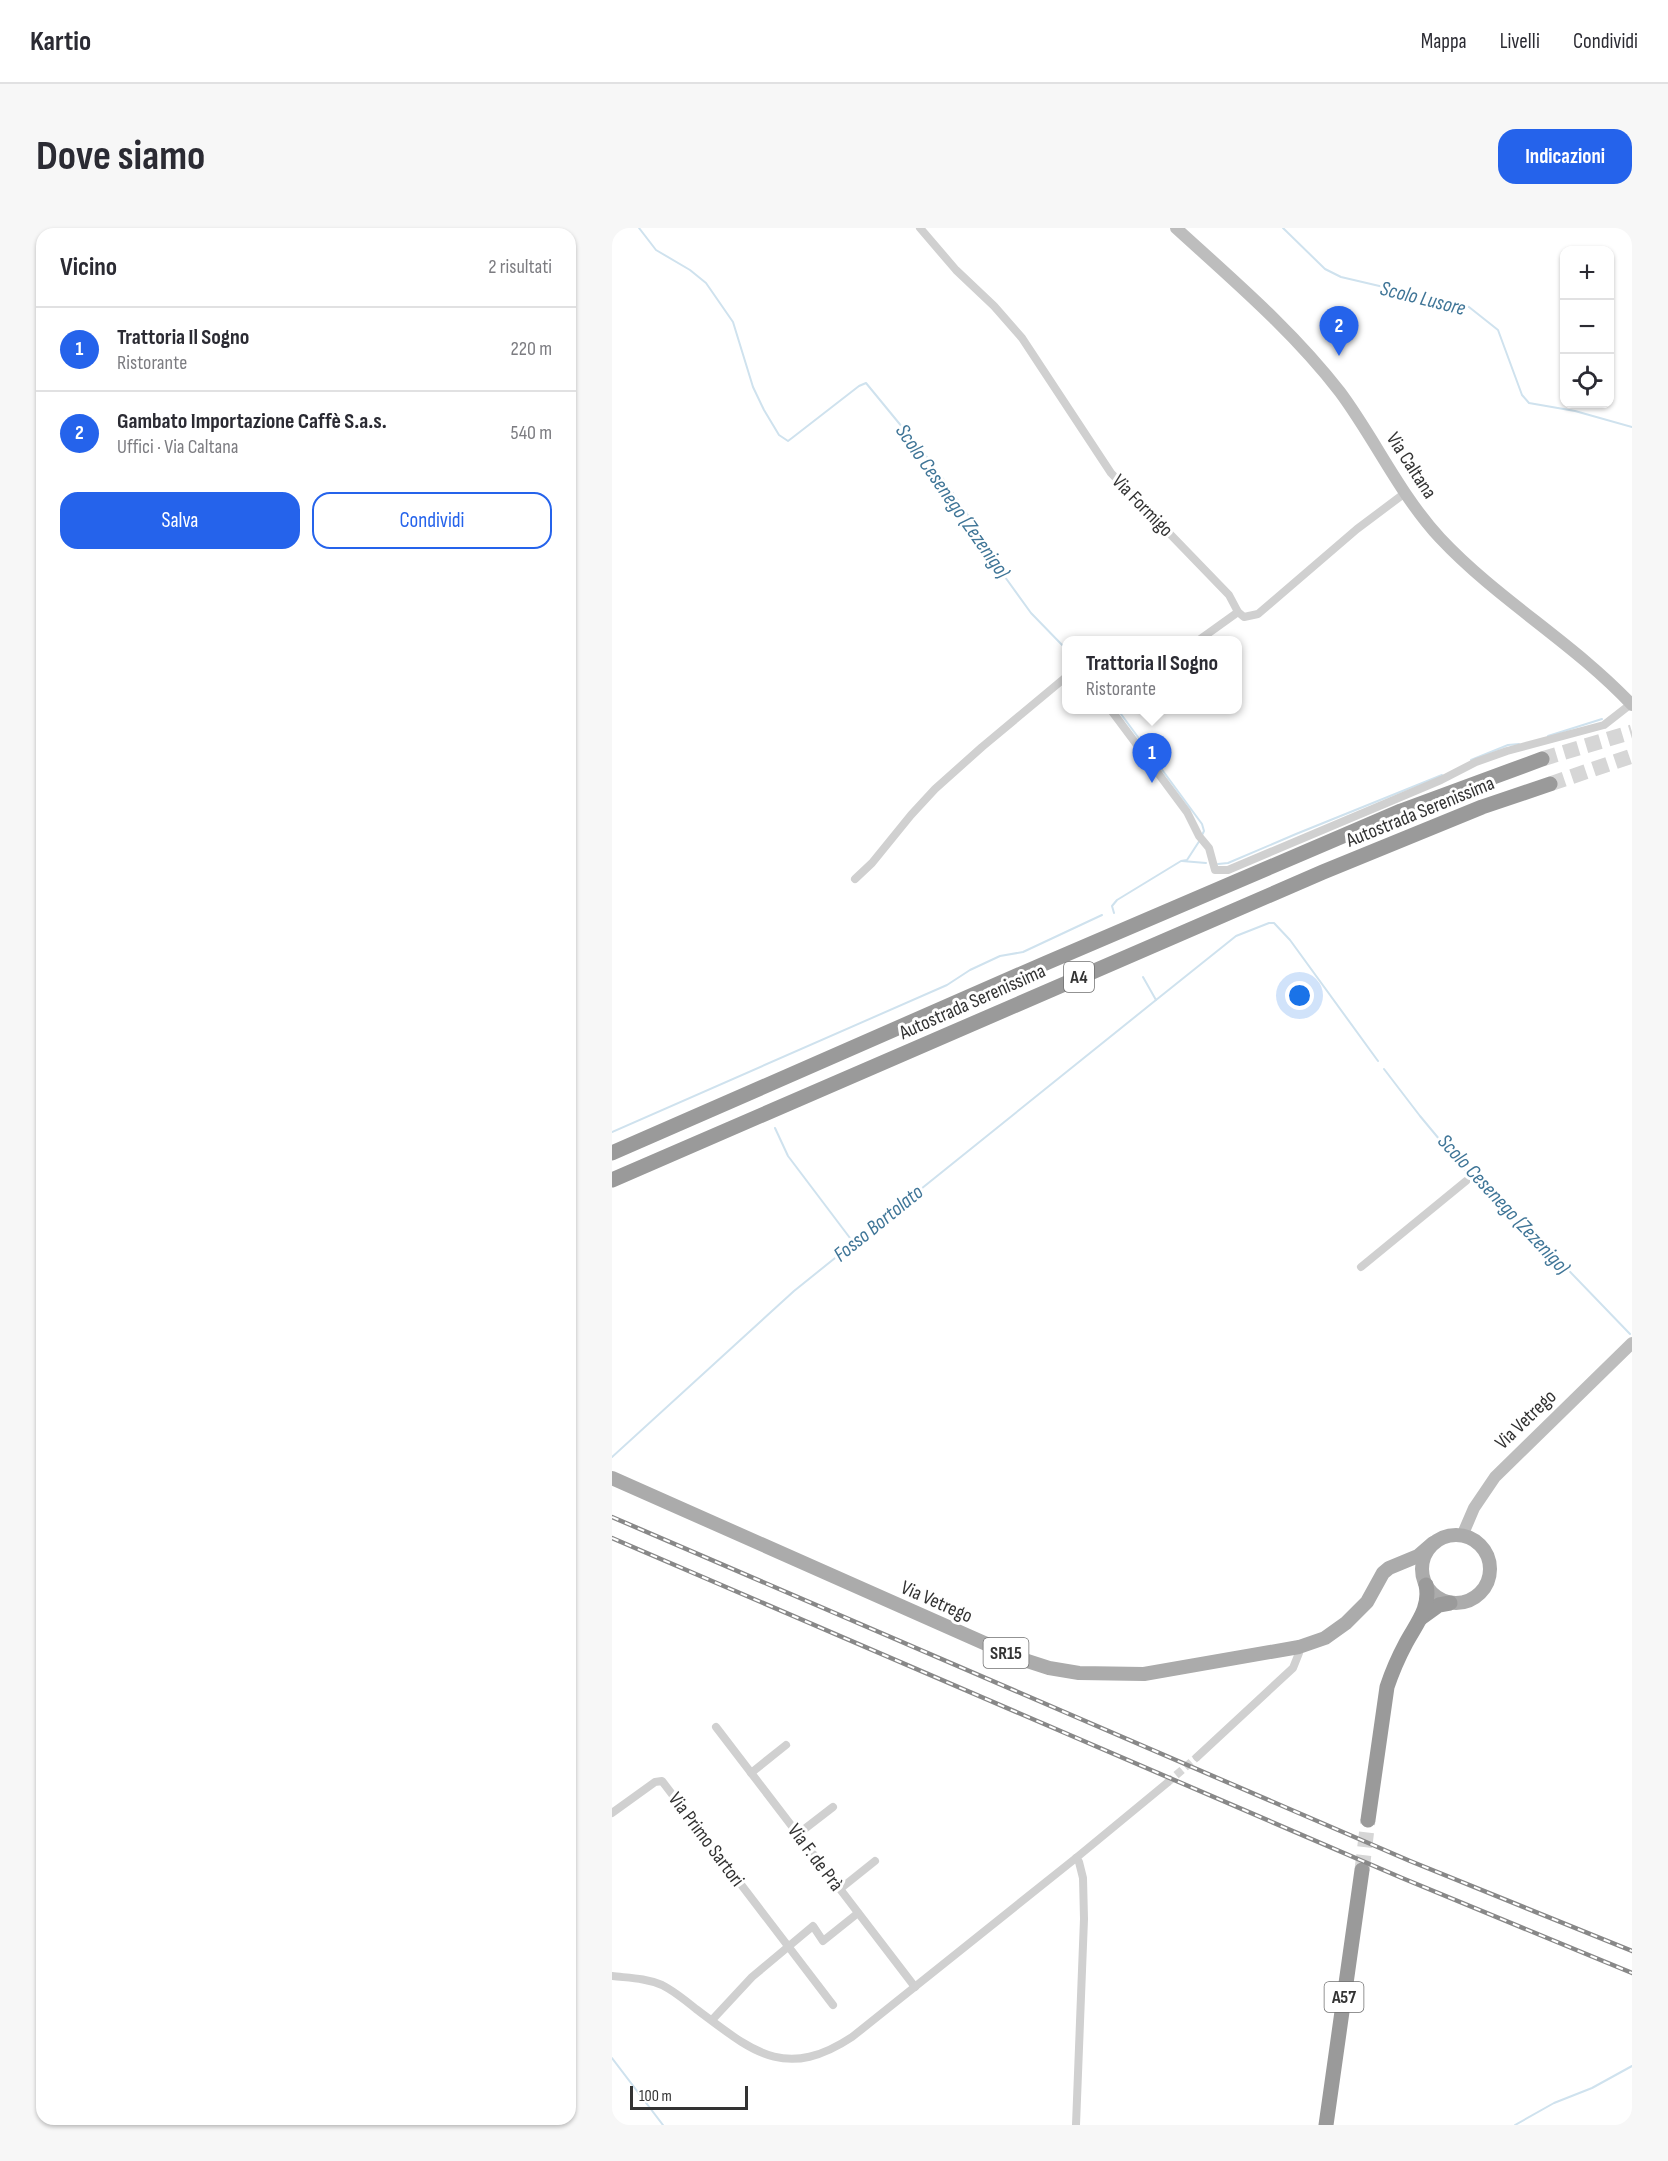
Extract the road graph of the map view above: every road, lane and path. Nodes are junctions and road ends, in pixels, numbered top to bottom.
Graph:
1 (920, 228) edge
2 (1176, 228) edge
3 (1405, 492) junction
4 (1238, 612) junction
5 (1205, 636) edge
6 (1062, 680) edge
7 (1631, 705) edge
8 (1114, 714) edge
9 (1542, 759) tunnel mouth
10 (1550, 784) tunnel mouth
11 (855, 879) dead end
12 (612, 1153) edge
13 (612, 1180) edge
14 (1467, 1181) dead end
15 (1361, 1267) dead end
16 (1632, 1343) edge
17 (612, 1478) edge
18 (1462, 1536) junction
19 (1433, 1543) junction
20 (1397, 1565) junction
21 (1425, 1583) junction
22 (1450, 1603) junction
23 (1421, 1618) junction
24 (1299, 1647) junction
25 (716, 1727) dead end
26 (786, 1746) dead end
27 (1197, 1757) tunnel mouth
28 (751, 1773) junction
29 (1167, 1783) tunnel mouth
30 (833, 1807) dead end
31 (612, 1814) edge
32 (1368, 1820) tunnel mouth
33 (798, 1834) junction
34 (1076, 1858) junction
35 (875, 1861) dead end
36 (1362, 1870) tunnel mouth
37 (840, 1889) junction
38 (858, 1913) junction
39 (788, 1946) junction
40 (612, 1976) edge
41 (915, 1987) junction
42 (833, 2005) dead end
43 (712, 2020) junction
44 (1076, 2125) edge
45 (1326, 2125) edge

1 - 4 street, Via Formigo
2 - 3 main road, Via Caltana
3 - 4 street
3 - 7 main road, Via Caltana
4 - 5 street
6 - 11 street
7 - 8 street
9 - 12 highway, Autostrada Serenissima / A4
10 - 13 highway, Autostrada Serenissima / A4
14 - 15 street
16 - 18 main road, Via Vetrego
17 - 24 main road, Via Vetrego / SR15
18 - 19 main road, Via Vetrego
18 - 22 main road
19 - 20 main road, Via Vetrego
19 - 21 main road
20 - 21 main road
20 - 24 main road, Via Vetrego / SR15
21 - 22 main road
21 - 23 highway
22 - 23 highway
23 - 32 highway
24 - 27 street
25 - 28 street, Via F. de Prà
26 - 28 street
28 - 33 street, Via F. de Prà
29 - 34 street
30 - 33 street
31 - 39 street, Via Primo Sartori
33 - 37 street, Via F. de Prà
34 - 41 street
34 - 44 street
35 - 37 street
36 - 45 highway, A57
37 - 38 street, Via F. de Prà
38 - 39 street
38 - 41 street, Via F. de Prà
39 - 42 street, Via Primo Sartori
39 - 43 street
40 - 43 street
41 - 43 street

